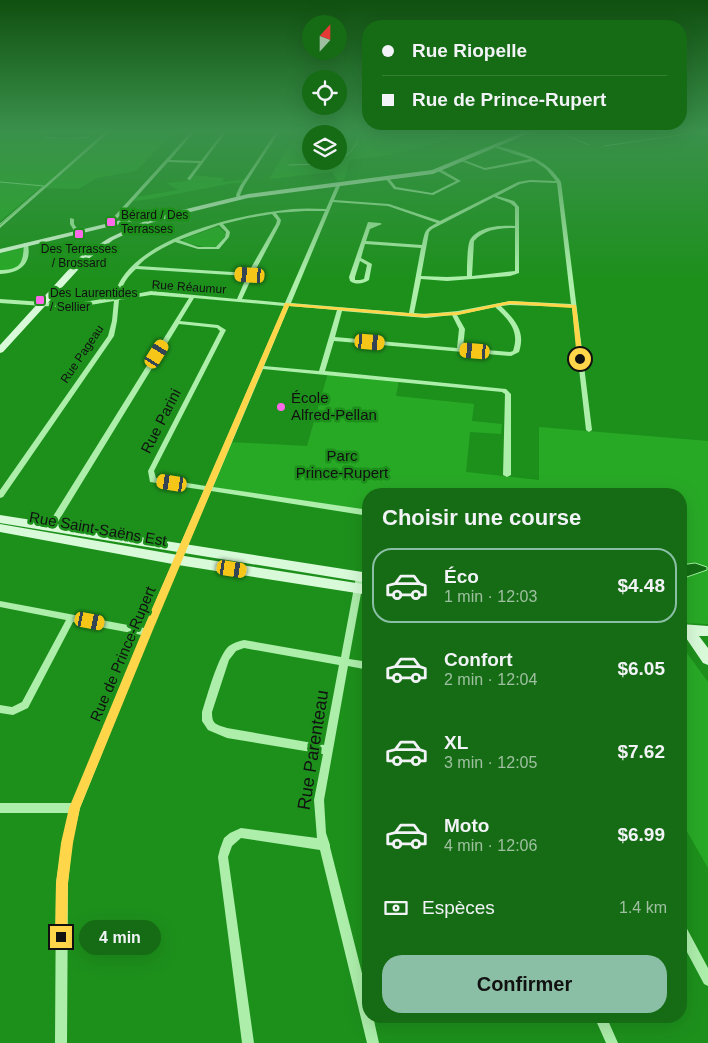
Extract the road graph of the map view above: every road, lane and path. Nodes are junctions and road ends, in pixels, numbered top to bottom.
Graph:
1 (53, 181) edge
2 (150, 181) edge
3 (246, 181) edge
4 (364, 181) edge
5 (388, 181) edge
6 (457, 181) edge
7 (559, 182) joint
8 (337, 184) junction
9 (494, 196) junction
10 (239, 198) junction
11 (332, 201) junction
12 (328, 210) junction
13 (274, 213) junction
14 (163, 216) junction
15 (72, 219) dead end
16 (149, 221) junction
17 (439, 222) junction
18 (220, 224) junction
19 (113, 225) junction
20 (0, 227) edge
21 (517, 227) junction
22 (369, 228) dead end
23 (87, 231) junction
24 (78, 233) junction
25 (106, 240) junction
26 (174, 240) junction
27 (363, 242) junction
28 (26, 244) junction
29 (424, 247) junction
30 (0, 251) edge
31 (358, 259) junction
32 (134, 266) junction
33 (0, 272) edge
34 (250, 275) junction
35 (419, 277) junction
36 (469, 277) junction
37 (193, 296) junction
38 (116, 298) junction
39 (238, 300) junction
40 (0, 301) edge
41 (287, 304) junction
42 (41, 305) junction
43 (496, 305) junction
44 (574, 306) junction
45 (340, 309) junction
46 (454, 314) junction
47 (411, 315) junction
48 (176, 322) junction
49 (333, 339) junction
50 (0, 350) edge
51 (460, 350) junction
52 (261, 367) junction
53 (322, 372) junction
54 (589, 430) dead end
55 (507, 475) dead end
56 (209, 489) junction
57 (0, 495) edge
58 (362, 512) edge
59 (0, 519) edge
60 (0, 528) edge
61 (50, 528) junction
62 (183, 548) junction
63 (178, 560) junction
64 (362, 583) edge
65 (362, 583) edge
66 (362, 592) edge
67 (1, 605) edge
68 (71, 618) junction
69 (687, 629) edge
70 (708, 631) edge
71 (147, 632) junction
72 (687, 633) edge
73 (708, 659) edge
74 (346, 662) junction
75 (362, 665) edge
76 (0, 709) edge
77 (328, 750) junction
78 (0, 808) edge
79 (75, 808) junction
80 (325, 845) junction
81 (687, 940) edge
82 (708, 980) edge
83 (362, 998) edge
84 (368, 1023) edge
85 (603, 1023) edge
86 (61, 1043) edge
87 (248, 1043) edge
88 (373, 1043) edge
89 (612, 1043) edge

1 - 20 street
2 - 19 street
3 - 10 street
4 - 8 street
5 - 6 street
7 - 9 street
7 - 44 street
8 - 10 street
8 - 11 street, Rue de Prince-Rupert
9 - 17 street
9 - 21 street
10 - 14 street
11 - 12 street, Rue de Prince-Rupert
11 - 17 street
12 - 13 street, Rue Pageau
12 - 41 street, Rue de Prince-Rupert
13 - 18 street, Rue Pageau
13 - 34 street
14 - 16 street
14 - 19 street
15 - 24 street
16 - 19 street
16 - 25 street
17 - 29 street
18 - 26 street, Rue Pageau
18 - 26 street
19 - 23 street
19 - 25 street
21 - 36 street
21 - 36 street
22 - 27 street
23 - 24 street
23 - 25 street
24 - 28 street
25 - 42 street
26 - 32 street, Rue Pageau
27 - 29 street
27 - 31 street
28 - 30 street
28 - 33 street
29 - 35 street
31 - 31 street
32 - 34 street
32 - 38 street, Rue Pageau
34 - 39 street
35 - 36 street
35 - 47 street
37 - 38 street, Rue Réaumur
37 - 39 street, Rue Réaumur
37 - 48 street
38 - 42 street, Rue Réaumur
38 - 57 street, Rue Pageau
39 - 41 street, Rue Réaumur
40 - 42 street, Rue Réaumur
41 - 45 street, Rue Réaumur
41 - 52 street, Rue de Prince-Rupert
42 - 50 street
43 - 44 street, Rue Réaumur
43 - 46 street, Rue Réaumur
43 - 51 street
44 - 54 street
45 - 47 street, Rue Réaumur
45 - 49 street
46 - 47 street, Rue Réaumur
46 - 51 street
48 - 56 street, Rue Parini
48 - 61 street
49 - 51 street
49 - 53 street
52 - 53 street
52 - 56 street, Rue de Prince-Rupert
53 - 55 street
56 - 58 street, Rue Parini
56 - 62 street, Rue de Prince-Rupert
59 - 61 street, Rue Saint-Saëns Est
60 - 63 street, Rue Saint-Saëns Est
61 - 62 street, Rue Saint-Saëns Est
62 - 63 street, Rue de Prince-Rupert
62 - 64 street, Rue Saint-Saëns Est
63 - 65 street, Rue Saint-Saëns Est
63 - 71 street, Rue de Prince-Rupert
66 - 74 street, Rue Parenteau
67 - 68 street
68 - 71 street
68 - 76 street
69 - 70 street
71 - 79 street, Rue de Prince-Rupert
72 - 73 street
74 - 75 street
74 - 77 street, Rue Parenteau
74 - 77 street
77 - 80 street, Rue Parenteau
78 - 79 street
79 - 86 street, Rue de Prince-Rupert
80 - 83 street, Rue Parenteau
80 - 87 street
81 - 82 street
84 - 88 street, Rue Parenteau
85 - 89 street

